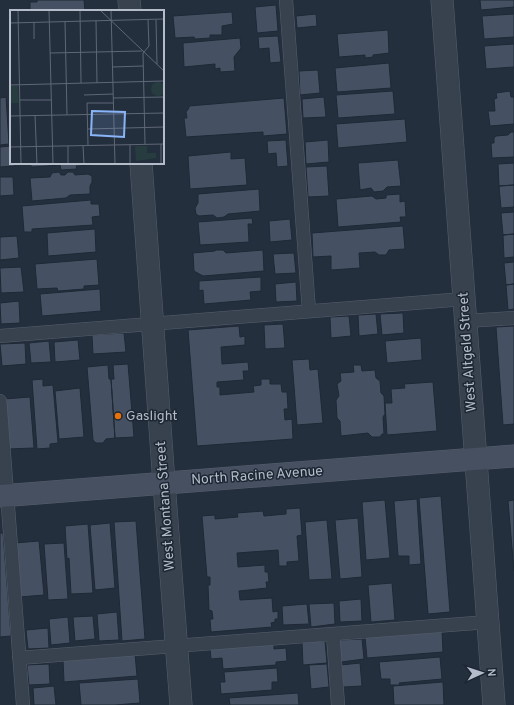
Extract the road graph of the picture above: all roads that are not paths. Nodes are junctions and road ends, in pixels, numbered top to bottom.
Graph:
1 (129, 0) edge
2 (286, 0) edge
3 (442, 0) edge
4 (130, 10) edge
5 (141, 164) edge
6 (464, 299) junction
7 (309, 311) junction
8 (514, 318) edge
9 (465, 321) junction
10 (152, 323) junction
11 (0, 336) edge
12 (0, 401) edge
13 (514, 456) edge
14 (476, 458) junction
15 (164, 483) junction
16 (3, 495) edge
17 (488, 622) junction
18 (333, 634) junction
19 (176, 646) junction
20 (20, 658) junction
21 (23, 705) edge
22 (181, 705) edge
23 (338, 705) edge
24 (494, 705) edge

1 - 4 street
2 - 7 lane
3 - 6 street, West Altgeld Street
5 - 10 street, West Montana Street
6 - 7 lane
6 - 9 street, West Altgeld Street
7 - 10 lane
8 - 9 lane
9 - 14 street, West Altgeld Street
10 - 11 lane
10 - 15 street, West Montana Street
12 - 16 lane
13 - 14 street, North Racine Avenue
14 - 15 street, North Racine Avenue
14 - 17 street, West Altgeld Street
15 - 16 street, North Racine Avenue
15 - 19 street, West Montana Street
16 - 20 lane
17 - 18 lane
17 - 24 street, West Altgeld Street
18 - 19 lane
18 - 23 lane
19 - 20 lane
19 - 22 street, West Montana Street
20 - 21 lane

